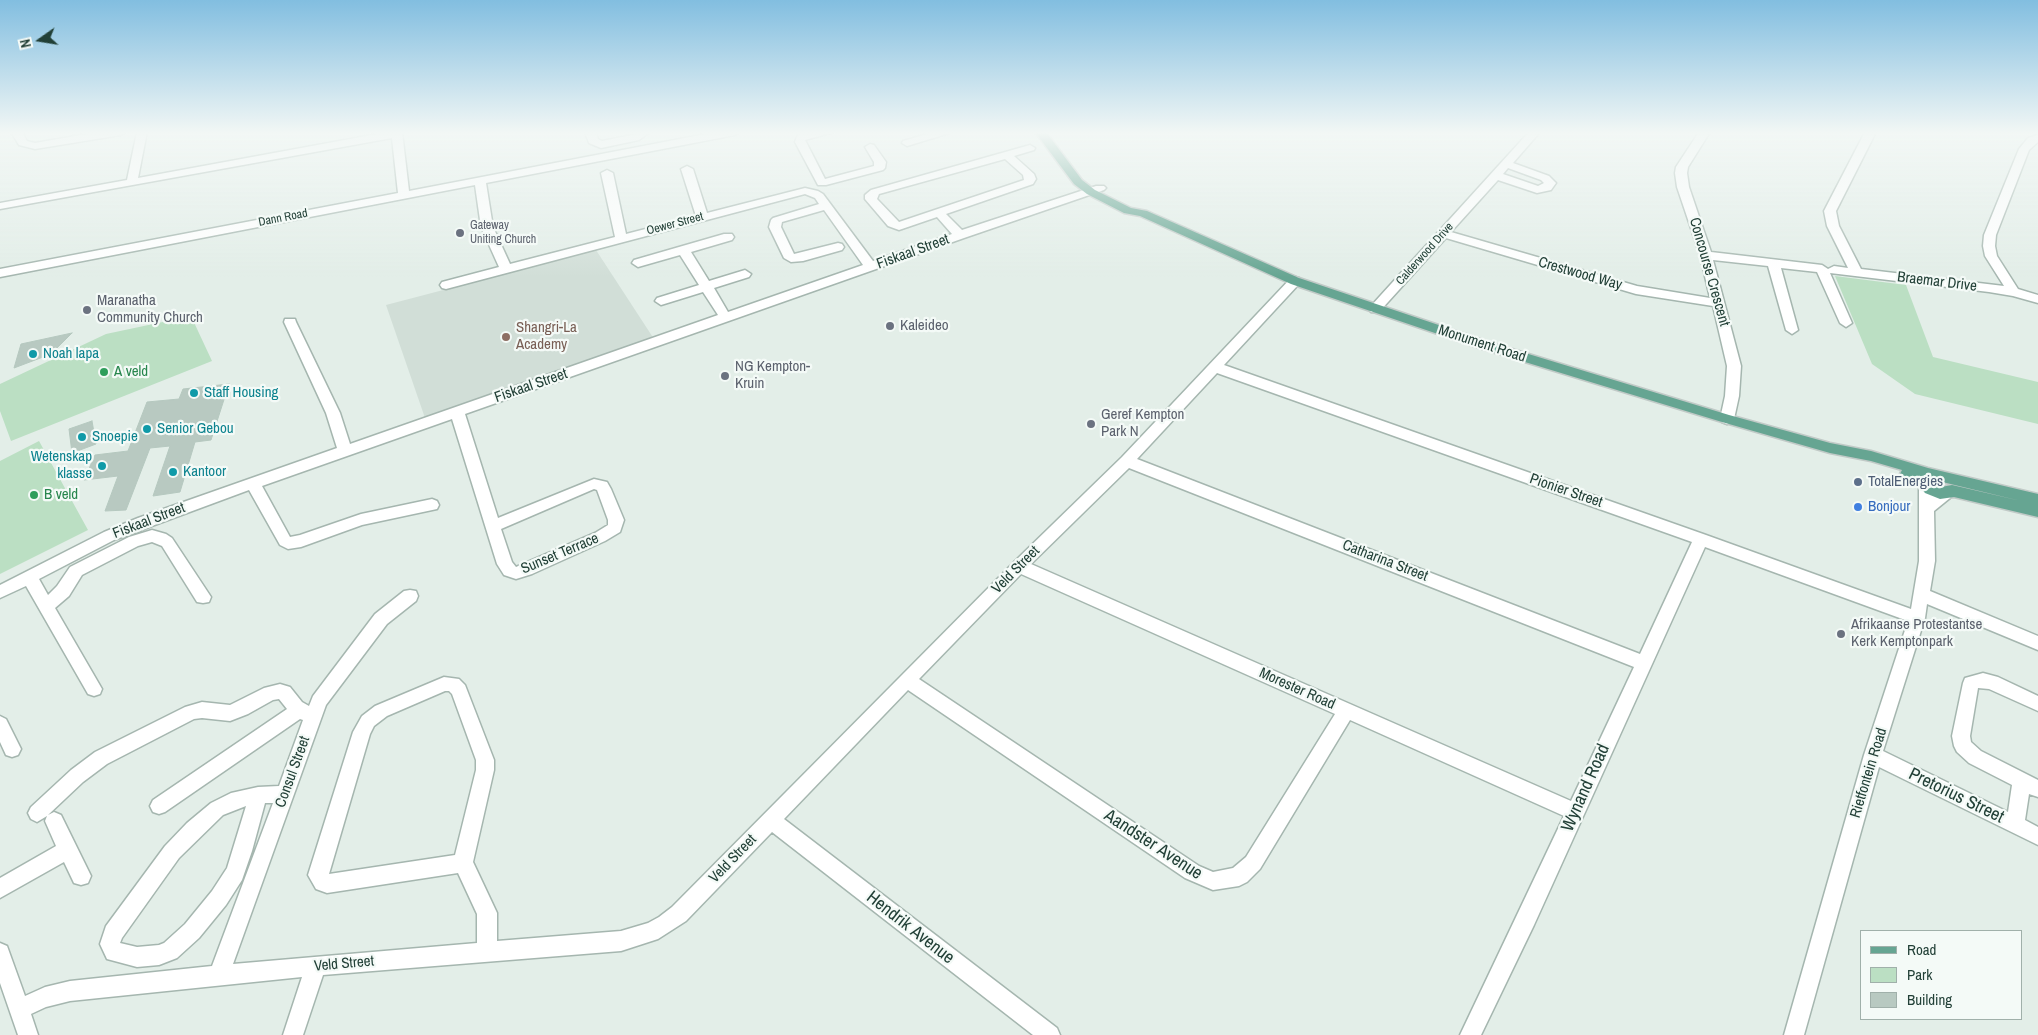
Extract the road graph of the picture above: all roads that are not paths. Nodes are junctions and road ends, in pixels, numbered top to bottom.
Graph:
1 (141, 180) edge
2 (402, 180) edge
3 (478, 180) edge
4 (480, 180) edge
5 (609, 180) edge
6 (691, 180) edge
7 (821, 180) edge
8 (832, 180) edge
9 (917, 180) edge
10 (1030, 180) edge
11 (1077, 180) edge
12 (1088, 180) edge
13 (1491, 180) edge
14 (1510, 180) edge
15 (1547, 180) edge
16 (1682, 180) edge
17 (1846, 180) edge
18 (2012, 180) edge
19 (132, 182) joint
20 (1093, 188) junction
21 (404, 195) junction
22 (0, 206) edge
23 (826, 206) junction
24 (939, 213) junction
25 (702, 217) junction
26 (1443, 233) junction
27 (960, 235) junction
28 (728, 237) dead end
29 (621, 238) junction
30 (838, 247) dead end
31 (683, 249) junction
32 (1706, 255) junction
33 (1773, 262) junction
34 (638, 263) dead end
35 (871, 267) junction
36 (506, 268) junction
37 (1834, 270) dead end
38 (1856, 272) junction
39 (0, 273) edge
40 (745, 274) dead end
41 (1295, 281) junction
42 (446, 285) dead end
43 (706, 287) junction
44 (2014, 292) junction
45 (2038, 299) edge
46 (661, 302) dead end
47 (1719, 303) junction
48 (1376, 309) junction
49 (726, 318) junction
50 (290, 322) dead end
51 (1846, 323) dead end
52 (1792, 330) dead end
53 (1214, 367) junction
54 (457, 412) junction
55 (1727, 419) junction
56 (345, 452) junction
57 (1127, 461) junction
58 (1943, 477) junction
59 (1925, 479) junction
60 (253, 484) junction
61 (1948, 493) junction
62 (2038, 500) edge
63 (432, 505) dead end
64 (1926, 510) junction
65 (2038, 511) edge
66 (493, 526) junction
67 (1701, 539) junction
68 (1019, 566) junction
69 (29, 577) junction
70 (0, 592) edge
71 (1922, 595) junction
72 (410, 596) dead end
73 (203, 598) dead end
74 (46, 607) junction
75 (1917, 618) junction
76 (2038, 643) edge
77 (1643, 663) junction
78 (908, 681) junction
79 (94, 690) dead end
80 (2038, 704) edge
81 (1346, 711) junction
82 (306, 714) junction
83 (0, 724) edge
84 (12, 749) dead end
85 (1873, 755) junction
86 (2030, 785) edge
87 (285, 794) junction
88 (258, 795) junction
89 (159, 806) dead end
90 (1575, 812) junction
91 (771, 820) junction
92 (2015, 825) junction
93 (2038, 836) edge
94 (68, 849) junction
95 (463, 863) junction
96 (81, 876) dead end
97 (0, 889) edge
98 (0, 953) edge
99 (487, 953) junction
100 (316, 966) junction
101 (219, 975) junction
102 (20, 1008) junction
103 (28, 1035) edge
104 (293, 1035) edge
105 (1050, 1035) edge
106 (1470, 1035) edge
107 (1794, 1035) edge

1 - 19 street
2 - 21 street
3 - 21 street, Dann Road
4 - 36 street
5 - 29 street
6 - 25 street
7 - 8 street
9 - 24 street
10 - 24 street
11 - 20 main road, Monument Road
12 - 20 main road, Monument Road
13 - 26 street, Calderwood Drive
14 - 15 street
16 - 32 street, Concourse Crescent
17 - 38 street
18 - 44 street
19 - 22 street
20 - 27 street, Fiskaal Street
20 - 41 main road, Monument Road
21 - 39 street, Dann Road
23 - 25 street, Oewer Street
23 - 30 street
23 - 35 street, Oewer Street
24 - 27 street
25 - 29 street, Oewer Street
26 - 47 street, Crestwood Way
26 - 48 street, Calderwood Drive
27 - 35 street, Fiskaal Street
28 - 31 street
29 - 36 street, Oewer Street
31 - 34 street
31 - 43 street
32 - 33 street
32 - 47 street, Concourse Crescent
33 - 51 street
33 - 52 street
35 - 49 street, Fiskaal Street
36 - 42 street, Oewer Street
37 - 38 street, Braemar Drive
38 - 44 street, Braemar Drive
40 - 43 street
41 - 48 main road, Monument Road
41 - 53 street, Veld Street
43 - 46 street
43 - 49 street
44 - 45 street, Braemar Drive
47 - 55 street, Concourse Crescent
48 - 55 main road, Monument Road
49 - 54 street, Fiskaal Street
50 - 56 street
53 - 57 street, Veld Street
53 - 67 street, Pionier Street
54 - 56 street, Fiskaal Street
54 - 66 street, Sunset Terrace
55 - 59 main road, Monument Road
56 - 60 street, Fiskaal Street
57 - 68 street, Veld Street
57 - 77 street, Catharina Street
58 - 59 main road, Monument Road
58 - 61 main road
58 - 62 main road, Monument Road
59 - 61 main road, Monument Road
59 - 64 street, Rietfontein Road
60 - 63 street
60 - 69 street, Fiskaal Street
61 - 64 street
61 - 65 main road, Monument Road
64 - 71 street, Rietfontein Road
66 - 66 street, Sunset Terrace
67 - 75 street, Pionier Street
67 - 77 street, Wynand Road
68 - 78 street, Veld Street
68 - 81 street, Morester Road
69 - 70 street, Fiskaal Street
69 - 74 street
71 - 75 street, Rietfontein Road
71 - 76 street
72 - 82 street, Consul Street
73 - 74 street
74 - 79 street
75 - 85 street, Rietfontein Road
77 - 90 street, Wynand Road
78 - 81 street, Aandster Avenue
78 - 91 street, Veld Street
80 - 86 street
81 - 90 street, Morester Road
82 - 87 street, Consul Street
82 - 89 street
82 - 94 street
83 - 84 street
85 - 92 street, Pretorius Street
85 - 107 street, Rietfontein Road
86 - 92 street
87 - 88 street
87 - 101 street, Consul Street
88 - 88 street
90 - 106 street, Wynand Road
91 - 99 street, Veld Street
91 - 105 street, Hendrik Avenue
92 - 93 street, Pretorius Street
94 - 96 street
94 - 97 street
95 - 95 street
95 - 99 street
98 - 102 street
99 - 100 street, Veld Street
100 - 101 street, Veld Street
100 - 104 street
101 - 102 street, Veld Street
102 - 103 street

